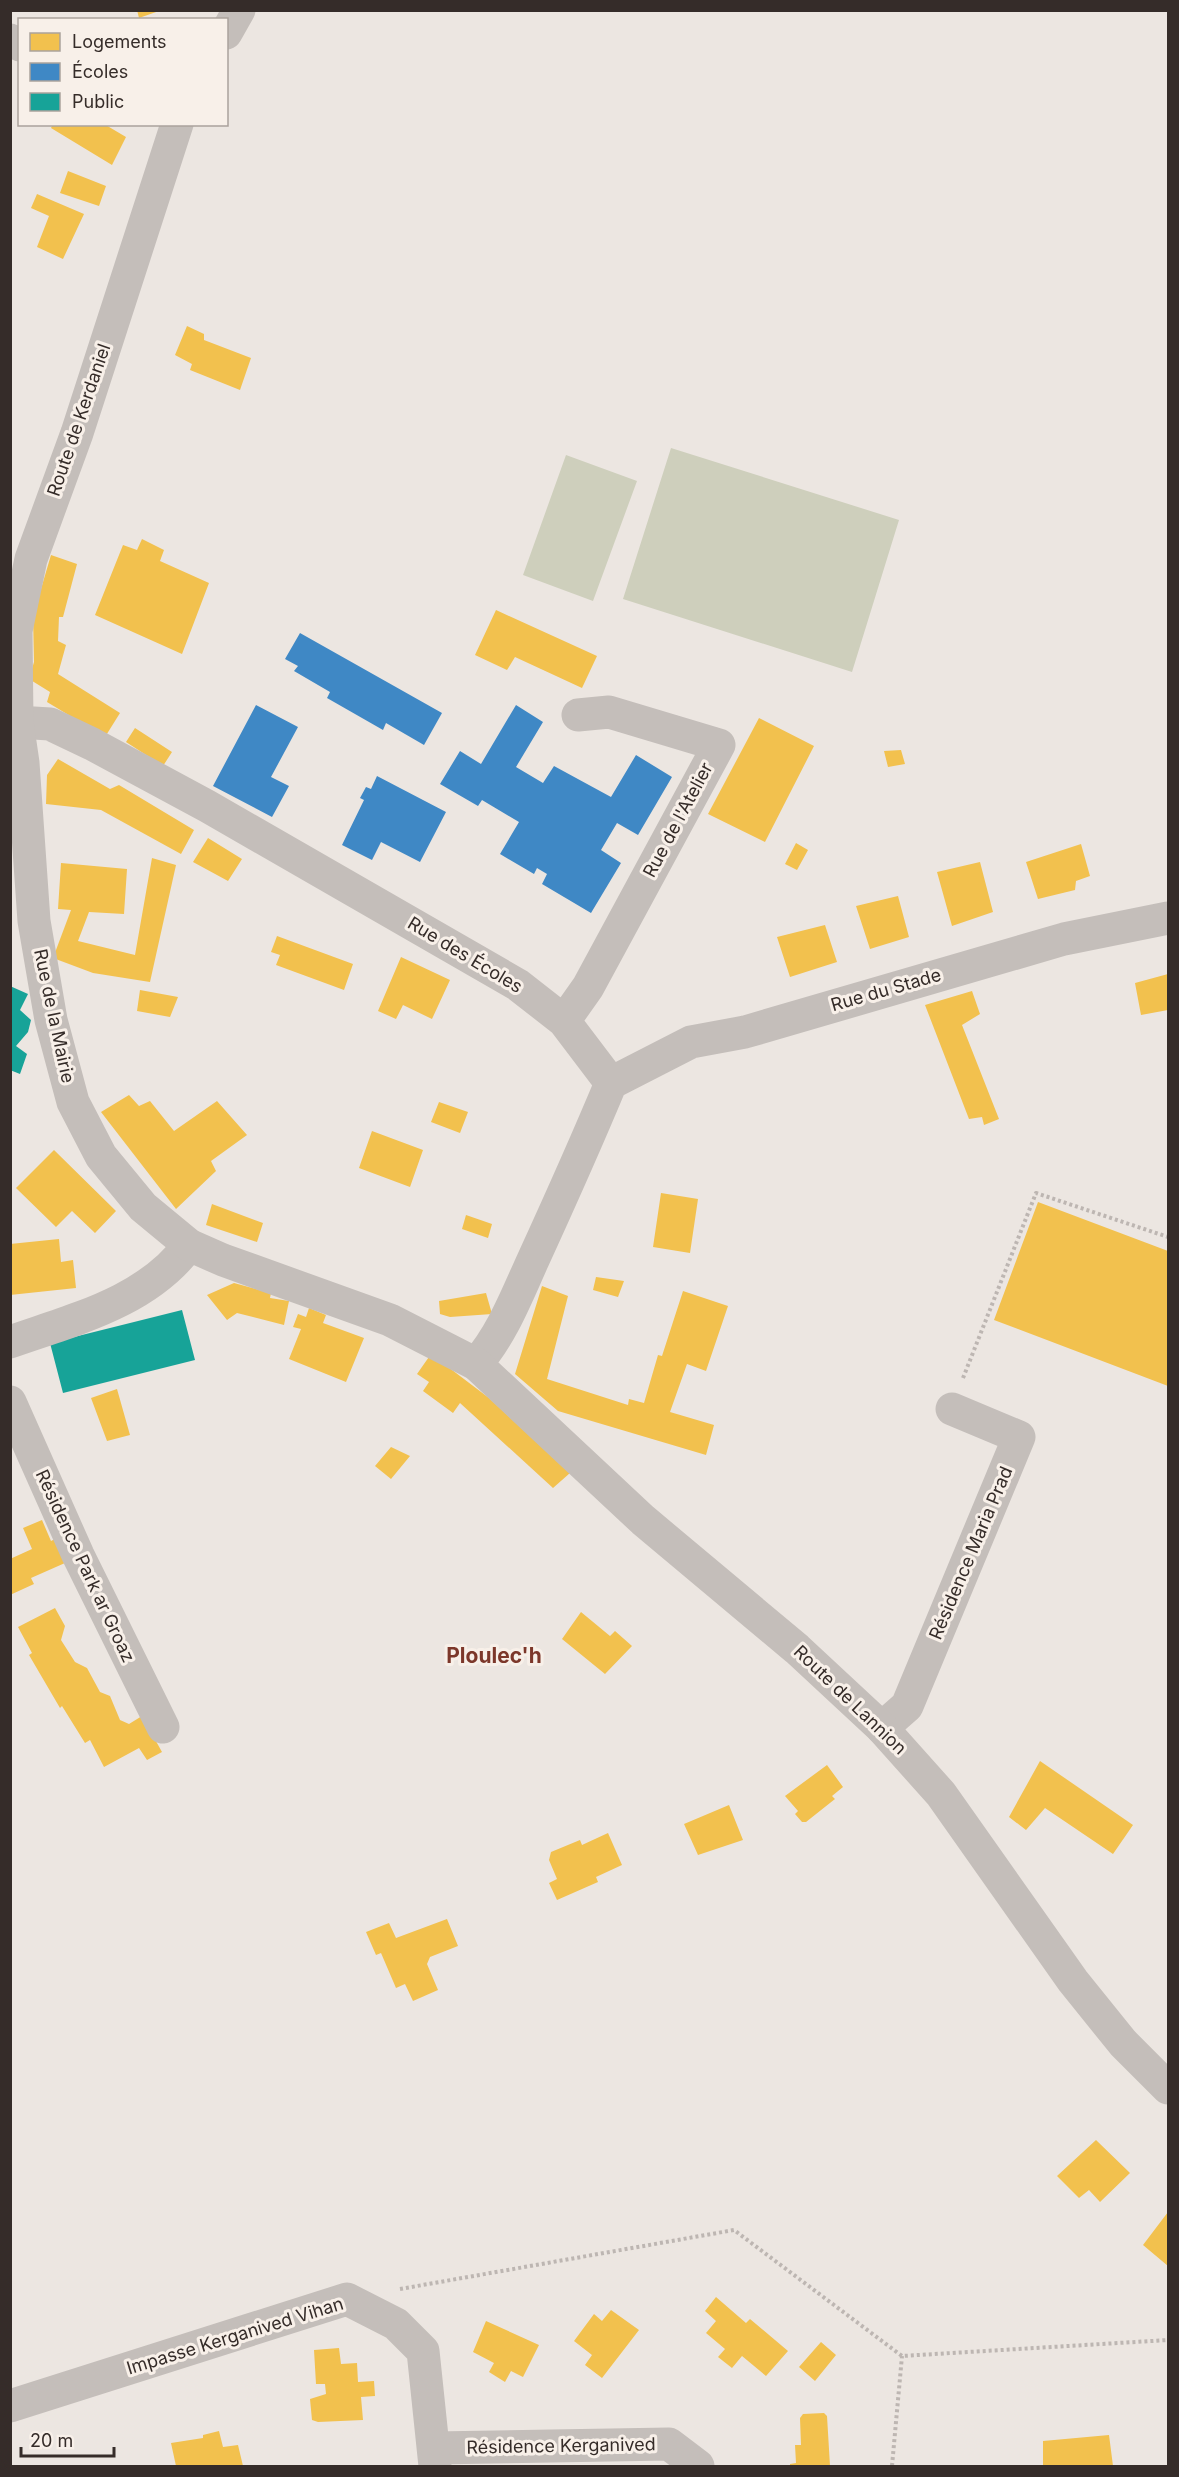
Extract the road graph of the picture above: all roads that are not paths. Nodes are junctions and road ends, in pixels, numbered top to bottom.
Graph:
1 (239, 10) edge
2 (228, 29) edge
3 (169, 127) edge
4 (14, 678) edge
5 (578, 716) dead end
6 (17, 722) junction
7 (1168, 918) edge
8 (564, 1021) junction
9 (610, 1083) junction
10 (189, 1245) junction
11 (10, 1342) edge
12 (476, 1364) junction
13 (10, 1402) edge
14 (952, 1409) road end
15 (163, 1728) dead end
16 (882, 1728) junction
17 (1168, 2088) edge
18 (10, 2406) edge
19 (435, 2457) edge
20 (698, 2466) edge

1 - 2 street
3 - 4 street, Route de Kerdaniel
4 - 6 street, Route de Kerdaniel
5 - 8 street, Rue de l'Atelier
6 - 8 street, Rue des Écoles
6 - 10 street, Rue de la Mairie
7 - 9 street, Rue du Stade
8 - 9 street, Rue des Écoles
9 - 12 street
10 - 11 street
10 - 12 street, Rue de la Mairie
12 - 16 street, Route de Lannion
13 - 15 street, Résidence Park ar Groaz
14 - 16 street, Résidence Maria Prad
16 - 17 street, Route de Lannion
18 - 19 street, Impasse Kerganived Vihan
19 - 20 street, Résidence Kerganived

